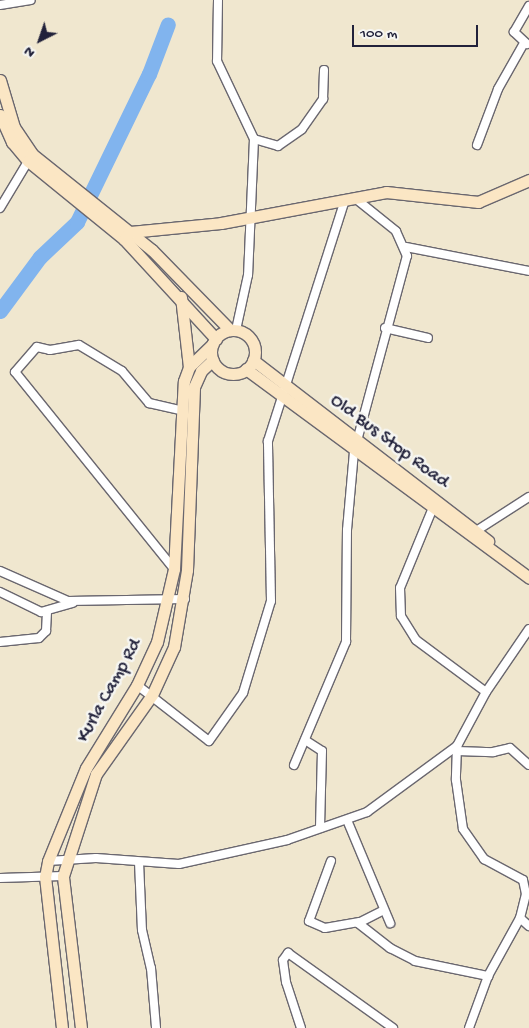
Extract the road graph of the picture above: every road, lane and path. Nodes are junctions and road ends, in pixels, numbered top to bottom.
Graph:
1 (31, 0) edge
2 (218, 0) edge
3 (0, 4) edge
4 (529, 6) edge
5 (526, 44) edge
6 (324, 70) dead end
7 (0, 80) edge
8 (0, 115) edge
9 (254, 140) junction
10 (477, 145) dead end
11 (30, 157) junction
12 (529, 180) edge
13 (355, 198) junction
14 (0, 208) edge
15 (253, 217) junction
16 (127, 235) junction
17 (406, 247) junction
18 (529, 271) edge
19 (181, 297) junction
20 (385, 328) junction
21 (233, 330) junction
22 (428, 338) dead end
23 (214, 341) junction
24 (213, 360) junction
25 (250, 365) junction
26 (189, 367) junction
27 (285, 393) junction
28 (180, 410) junction
29 (358, 439) junction
30 (354, 452) junction
31 (413, 489) junction
32 (529, 497) edge
33 (432, 510) junction
34 (476, 531) junction
35 (501, 555) junction
36 (174, 569) junction
37 (0, 571) edge
38 (529, 578) edge
39 (0, 592) edge
40 (170, 598) junction
41 (185, 598) junction
42 (78, 602) junction
43 (47, 612) junction
44 (529, 629) edge
45 (0, 642) edge
46 (137, 685) junction
47 (486, 692) junction
48 (152, 695) junction
49 (305, 740) junction
50 (457, 748) junction
51 (294, 765) dead end
52 (529, 765) edge
53 (347, 820) junction
54 (320, 828) junction
55 (67, 858) junction
56 (48, 861) junction
57 (331, 861) dead end
58 (139, 862) junction
59 (62, 876) junction
60 (45, 877) junction
61 (526, 877) edge
62 (0, 878) edge
63 (384, 910) junction
64 (520, 918) junction
65 (359, 922) junction
66 (390, 923) dead end
67 (529, 926) edge
68 (488, 976) junction
69 (62, 1028) edge
70 (81, 1028) edge
71 (156, 1028) edge
72 (301, 1028) edge
73 (393, 1028) edge
74 (469, 1028) edge

1 - 3 street
2 - 9 street
4 - 5 street
5 - 10 street
6 - 9 street
7 - 11 main road
8 - 11 main road
9 - 15 street
11 - 14 street
11 - 16 main road
12 - 13 main road
13 - 15 main road
13 - 17 street
13 - 27 street
15 - 16 main road
15 - 21 street
16 - 19 main road
16 - 21 main road
17 - 18 street
17 - 20 street
19 - 23 main road
19 - 26 main road, Kurla Camp Rd
20 - 22 street
20 - 29 street
21 - 23 main road
21 - 25 main road
23 - 24 main road
23 - 26 main road
24 - 25 main road
24 - 41 main road, Kurla Camp Rd
25 - 27 main road, Old Bus Stop Road
26 - 28 main road, Kurla Camp Rd
27 - 29 main road, Old Bus Stop Road
27 - 30 main road, Old Bus Stop Road
27 - 48 street
28 - 36 main road, Kurla Camp Rd
28 - 36 street
29 - 30 street
29 - 31 main road, Old Bus Stop Road
30 - 31 main road, Old Bus Stop Road
30 - 49 street
31 - 33 main road, Old Bus Stop Road
31 - 34 main road, Old Bus Stop Road
32 - 34 street
33 - 35 main road, Old Bus Stop Road
33 - 47 street
34 - 35 main road, Old Bus Stop Road
35 - 38 main road, Old Bus Stop Road
36 - 40 main road, Kurla Camp Rd
37 - 42 street
39 - 43 street
40 - 41 street
40 - 42 street
40 - 46 main road, Kurla Camp Rd
41 - 48 main road, Kurla Camp Rd
42 - 43 street
43 - 45 street
44 - 47 street
46 - 48 street
46 - 56 main road, Kurla Camp Rd
47 - 50 street
48 - 55 main road, Kurla Camp Rd
49 - 51 street
49 - 54 street
50 - 52 street
50 - 53 street
50 - 61 street
53 - 54 street
53 - 63 street
54 - 58 street
55 - 56 street
55 - 58 street
55 - 59 main road, Kurla Camp Rd
56 - 60 main road, Kurla Camp Rd
57 - 65 street
58 - 71 street
59 - 60 street
59 - 70 main road, Kurla Camp Rd
60 - 62 street
60 - 69 main road, Kurla Camp Rd
61 - 64 street
63 - 65 street
63 - 66 street
64 - 67 street
64 - 68 street
65 - 68 street
68 - 74 street
72 - 73 street

